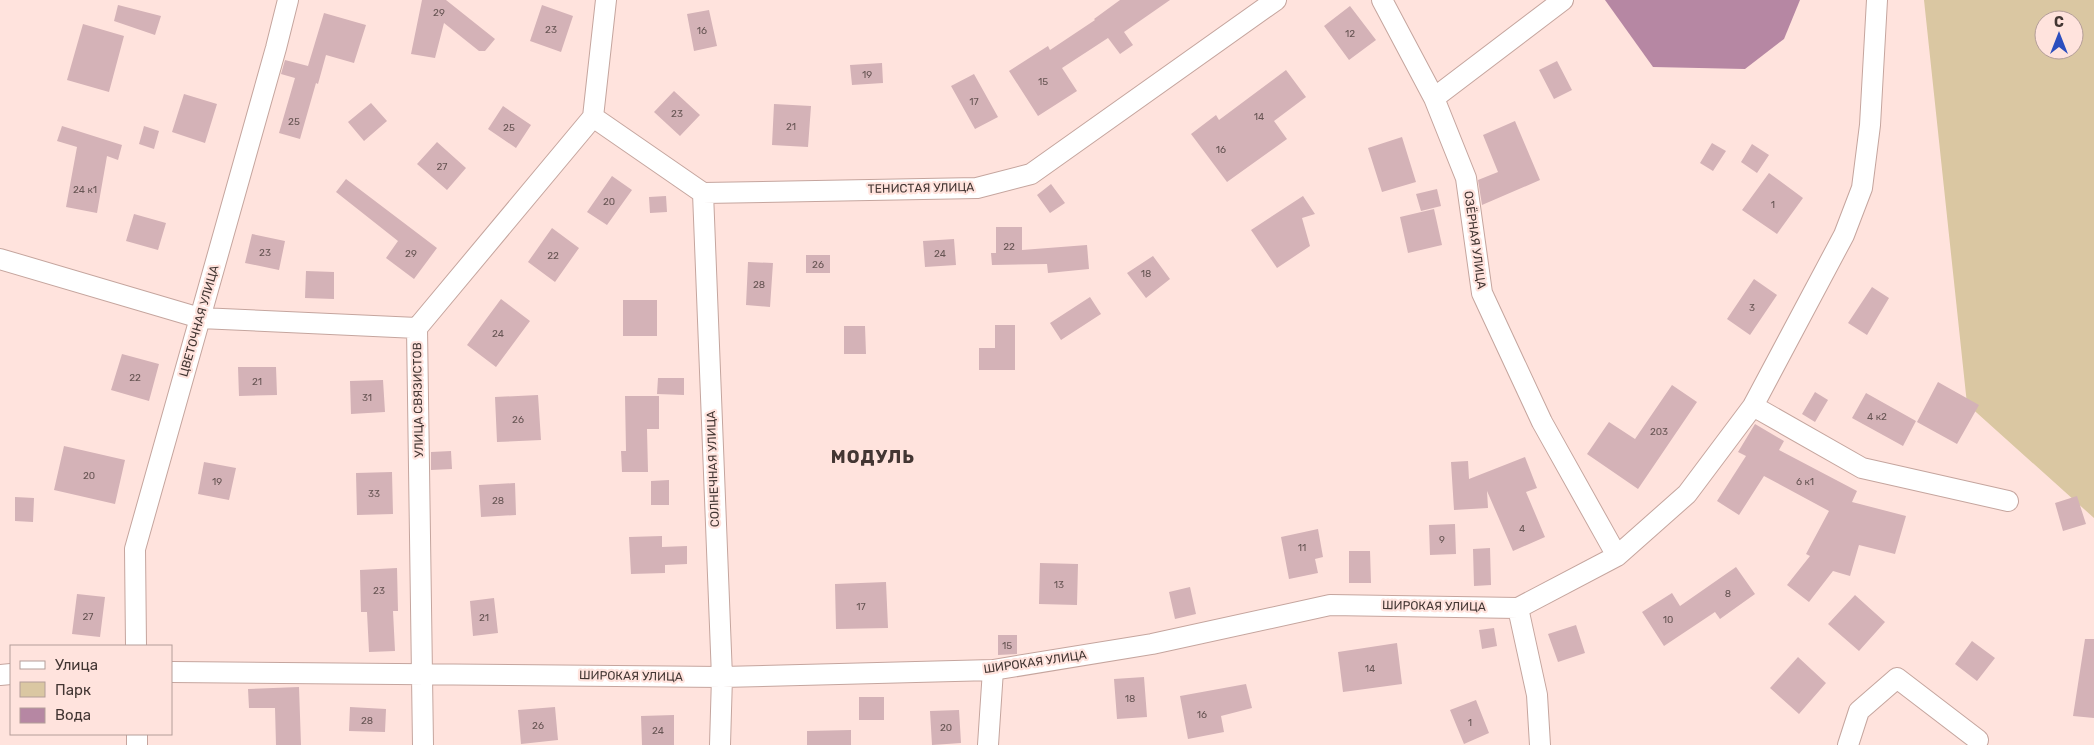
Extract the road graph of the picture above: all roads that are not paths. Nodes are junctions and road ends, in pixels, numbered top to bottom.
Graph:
1 (288, 0) edge
2 (606, 0) edge
3 (1276, 0) edge
4 (1382, 0) edge
5 (1563, 0) edge
6 (1877, 0) edge
7 (1434, 98) junction
8 (592, 117) junction
9 (703, 192) junction
10 (0, 259) edge
11 (200, 318) junction
12 (417, 328) junction
13 (1753, 406) junction
14 (2008, 501) dead end
15 (1617, 556) junction
16 (1518, 608) junction
17 (136, 645) edge
18 (993, 670) junction
19 (172, 672) edge
20 (422, 674) junction
21 (722, 677) junction
22 (1978, 740) dead end
23 (423, 745) edge
24 (720, 745) edge
25 (988, 745) edge
26 (1540, 745) edge
27 (1848, 745) edge

1 - 11 street, ЦВЕТОЧНАЯ УЛИЦА
2 - 8 street
3 - 9 street, ТЕНИСТАЯ УЛИЦА
4 - 7 street, ОЗЁРНАЯ УЛИЦА
5 - 7 street
6 - 13 street, ШИРОКАЯ УЛИЦА
7 - 15 street, ОЗЁРНАЯ УЛИЦА
8 - 9 street
8 - 12 street, УЛИЦА СВЯЗИСТОВ
9 - 21 street, СОЛНЕЧНАЯ УЛИЦА
10 - 11 street
11 - 12 street
11 - 17 street, ЦВЕТОЧНАЯ УЛИЦА
12 - 20 street, УЛИЦА СВЯЗИСТОВ
13 - 14 street
13 - 15 street, ШИРОКАЯ УЛИЦА
15 - 16 street, ШИРОКАЯ УЛИЦА
16 - 18 street, ШИРОКАЯ УЛИЦА
16 - 26 street
18 - 21 street, ШИРОКАЯ УЛИЦА
18 - 25 street
19 - 20 street, ШИРОКАЯ УЛИЦА
20 - 21 street, ШИРОКАЯ УЛИЦА
20 - 23 street, УЛИЦА СВЯЗИСТОВ
21 - 24 street, СОЛНЕЧНАЯ УЛИЦА
22 - 27 street

